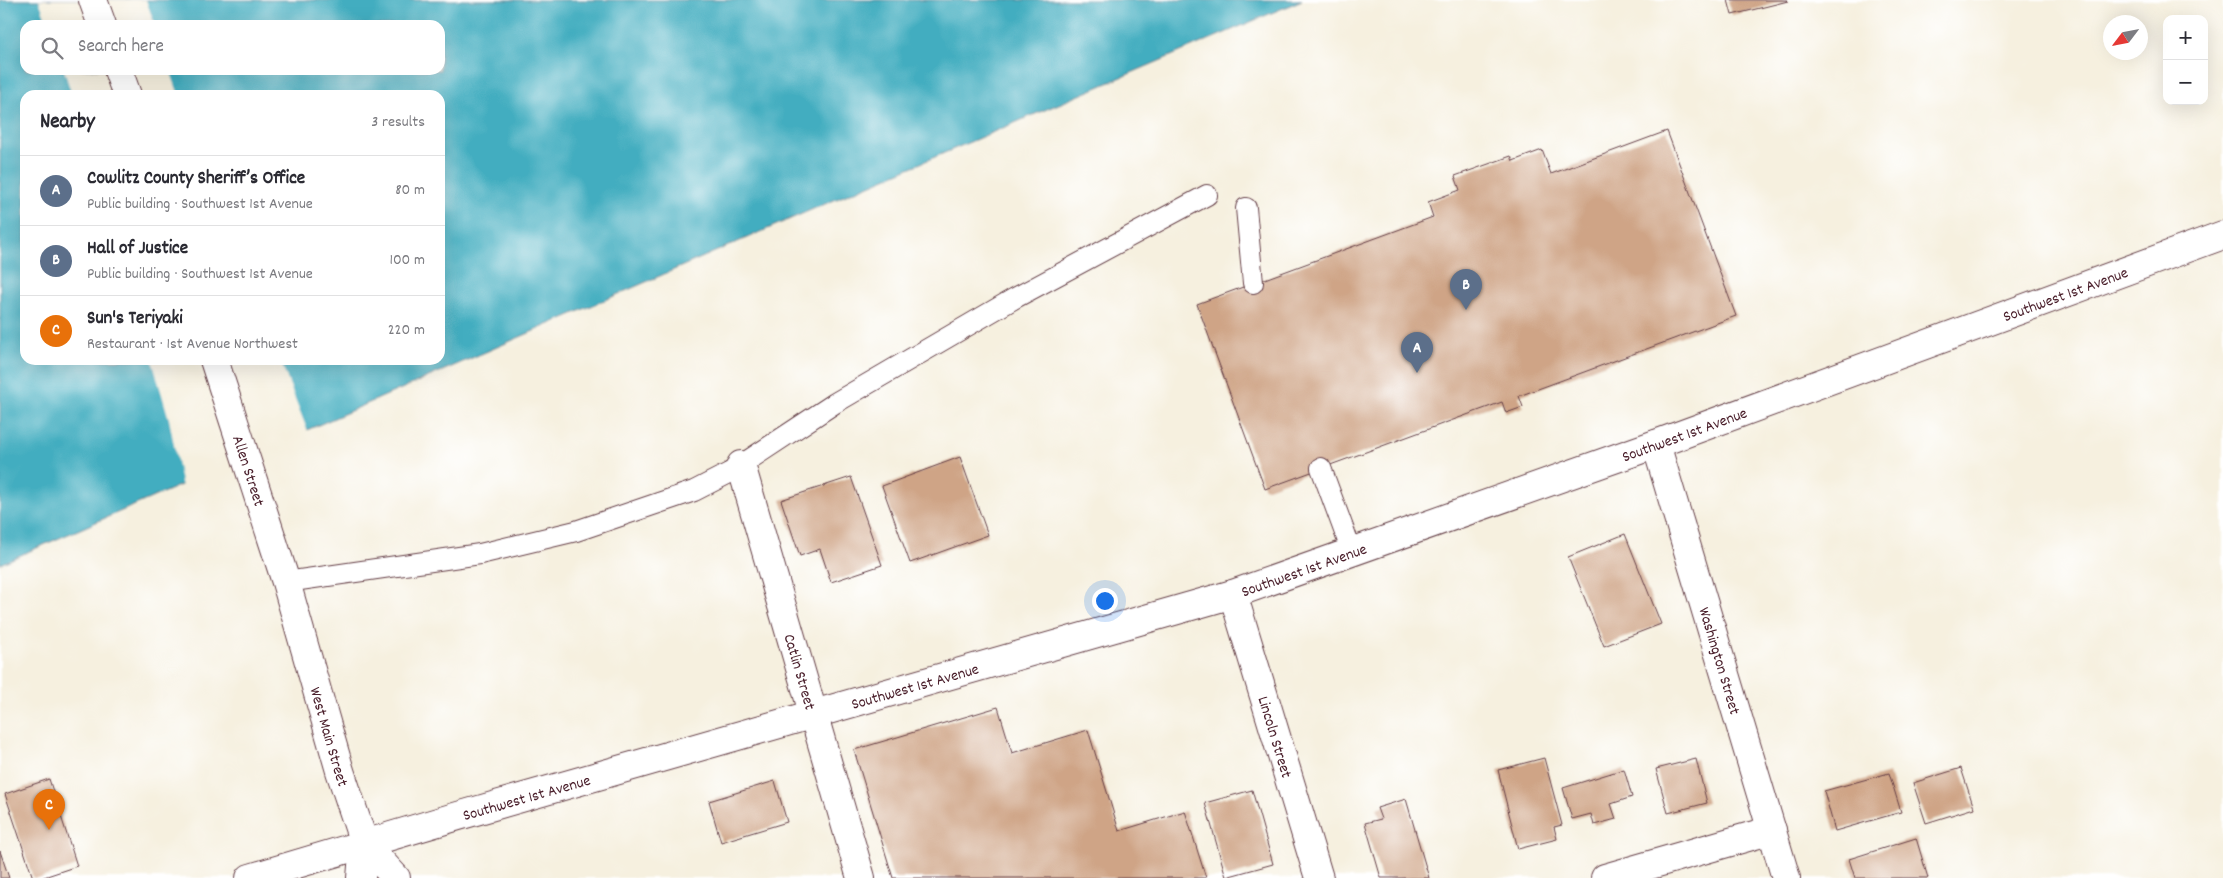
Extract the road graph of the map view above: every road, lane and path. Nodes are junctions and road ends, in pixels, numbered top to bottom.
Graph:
1 (94, 0) edge
2 (100, 20) edge
3 (120, 75) edge
4 (125, 90) edge
5 (1207, 195) dead end
6 (1246, 208) dead end
7 (2223, 235) edge
8 (1253, 283) dead end
9 (216, 365) edge
10 (1656, 444) junction
11 (740, 465) junction
12 (1321, 468) dead end
13 (1352, 552) junction
14 (286, 582) junction
15 (1233, 594) junction
16 (814, 715) junction
17 (1772, 830) junction
18 (364, 843) junction
19 (250, 878) edge
20 (361, 878) edge
21 (396, 878) edge
22 (861, 878) edge
23 (1320, 878) edge
24 (1605, 878) edge
25 (1786, 878) edge

1 - 2 main road
3 - 4 main road
5 - 11 lane
6 - 8 lane
7 - 10 main road, Southwest 1st Avenue
9 - 14 main road, Allen Street
10 - 13 main road, Southwest 1st Avenue
10 - 17 main road, Washington Street
11 - 14 lane
11 - 16 main road, Catlin Street
12 - 13 lane
13 - 15 main road, Southwest 1st Avenue
14 - 18 main road, West Main Street
15 - 16 main road, Southwest 1st Avenue
15 - 23 main road, Lincoln Street
16 - 18 main road, Southwest 1st Avenue
16 - 22 main road, Catlin Street
17 - 24 main road
17 - 25 main road, Washington Street
18 - 19 main road, Southwest 1st Avenue
18 - 20 main road
18 - 21 main road, West Main Street

